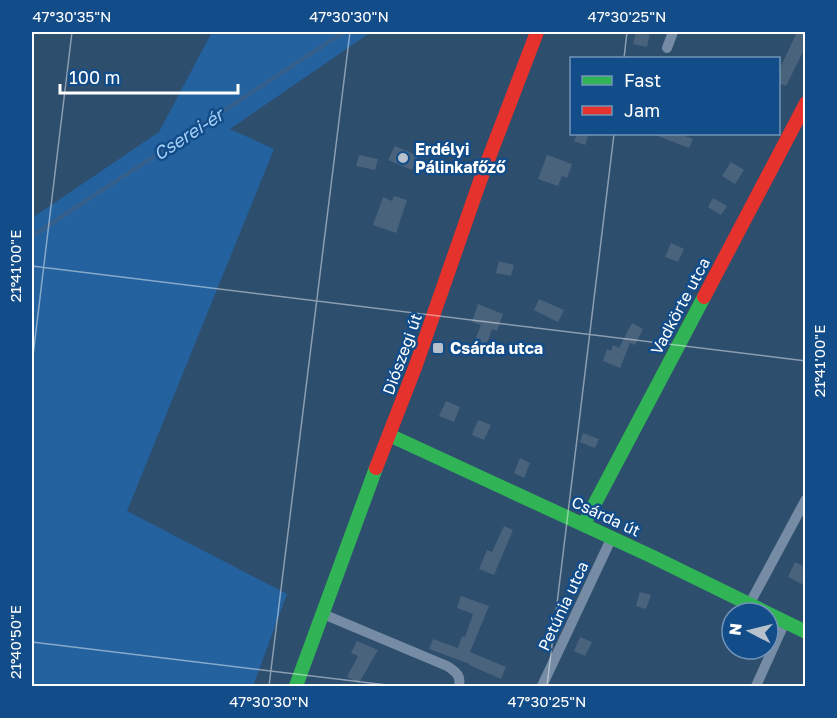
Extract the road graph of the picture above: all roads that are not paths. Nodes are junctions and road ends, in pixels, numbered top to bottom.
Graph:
1 (537, 32) edge
2 (673, 32) edge
3 (667, 48) dead end
4 (806, 103) edge
5 (389, 435) junction
6 (806, 499) edge
7 (584, 524) junction
8 (612, 537) junction
9 (746, 601) edge
10 (751, 601) edge
11 (323, 614) junction
12 (780, 619) edge
13 (785, 622) junction
14 (806, 632) edge
15 (296, 687) edge
16 (459, 687) edge
17 (542, 687) edge
18 (756, 687) edge

1 - 5 street, Diószegi út
2 - 3 street
4 - 7 street, Vadkörte utca
5 - 7 street, Csárda út
5 - 11 street, Diószegi út
6 - 10 street
7 - 8 street, Csárda út
8 - 9 street, Csárda út
8 - 17 street, Petúnia utca
11 - 15 street, Diószegi út
11 - 16 street
12 - 13 street, Csárda út
13 - 14 street, Csárda út
13 - 18 street

